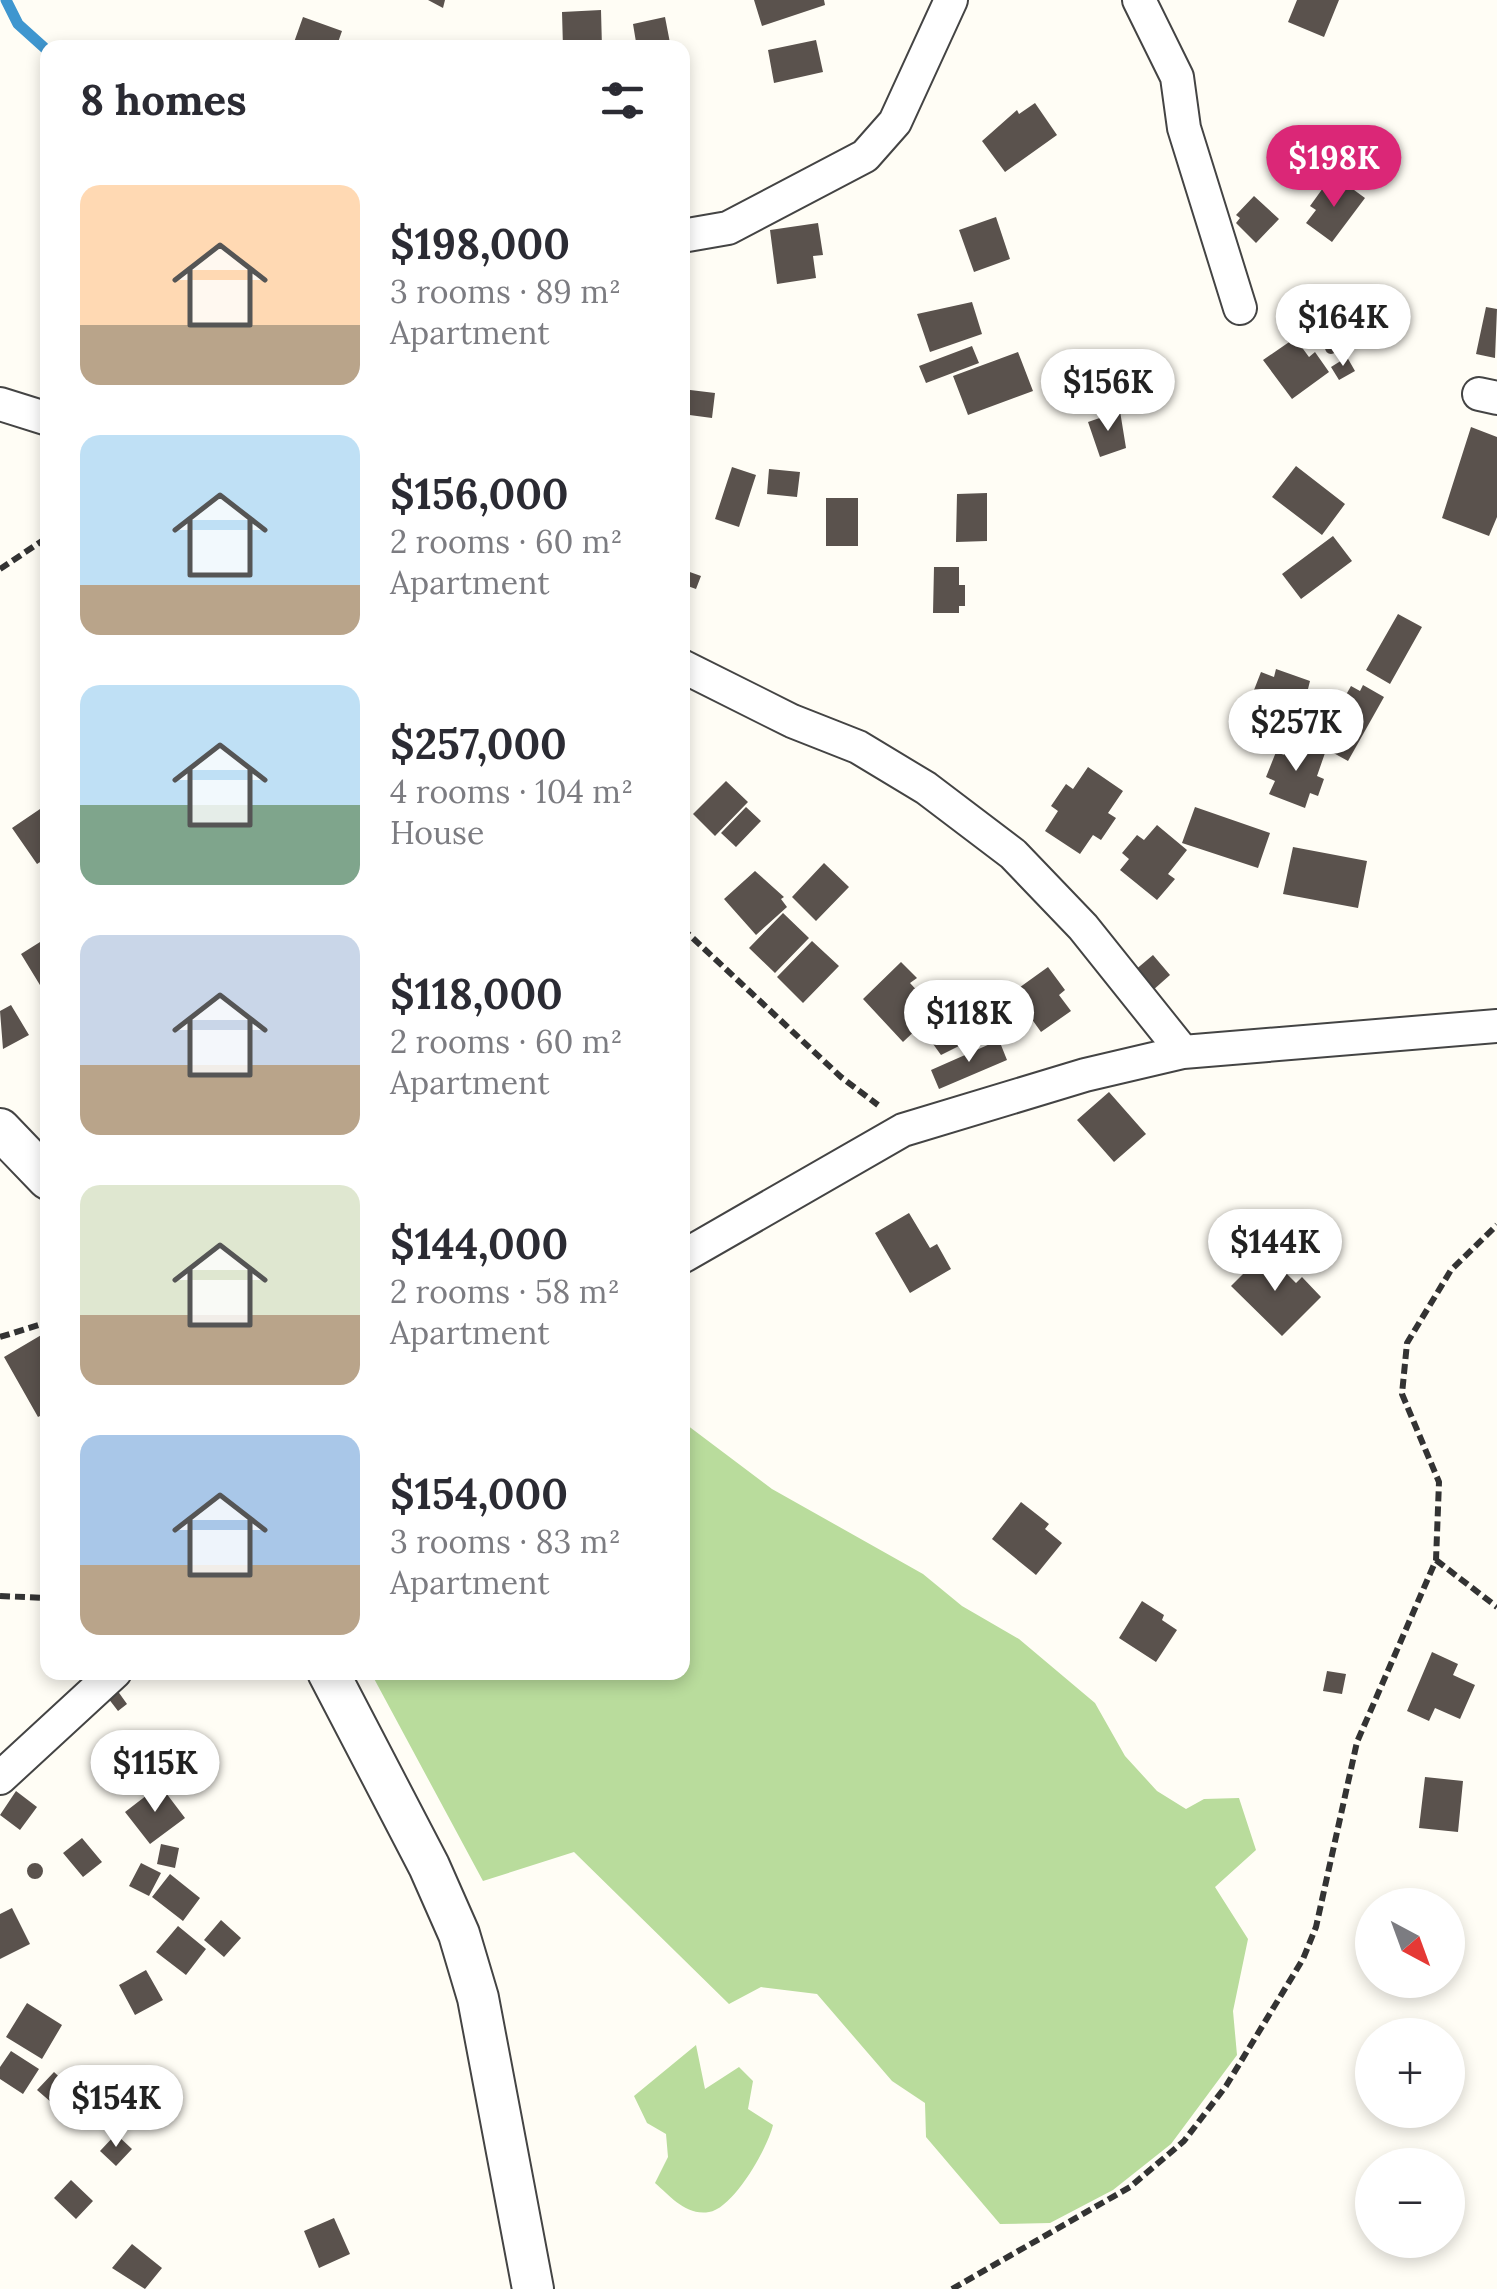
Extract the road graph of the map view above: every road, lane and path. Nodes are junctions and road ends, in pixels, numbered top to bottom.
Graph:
1 (950, 0) edge
2 (1139, 0) edge
3 (690, 235) edge
4 (1240, 308) dead end
5 (0, 404) edge
6 (40, 416) edge
7 (40, 542) edge
8 (0, 569) edge
9 (690, 670) edge
10 (690, 935) edge
11 (1497, 1026) edge
12 (1183, 1052) junction
13 (0, 1129) edge
14 (904, 1130) junction
15 (40, 1171) edge
16 (1497, 1225) edge
17 (690, 1252) edge
18 (40, 1324) edge
19 (0, 1337) edge
20 (1436, 1560) junction
21 (0, 1596) edge
22 (40, 1598) edge
23 (1497, 1607) edge
24 (106, 1680) edge
25 (332, 1680) edge
26 (0, 1778) edge
27 (533, 2289) edge
28 (952, 2289) edge

1 - 3 street
2 - 4 street
5 - 6 street
7 - 8 path
9 - 12 street
10 - 14 path
11 - 12 street
12 - 14 street
13 - 15 street
14 - 17 street
16 - 20 path
18 - 19 path
20 - 23 path
20 - 28 path
21 - 22 path
24 - 26 street
25 - 27 street

